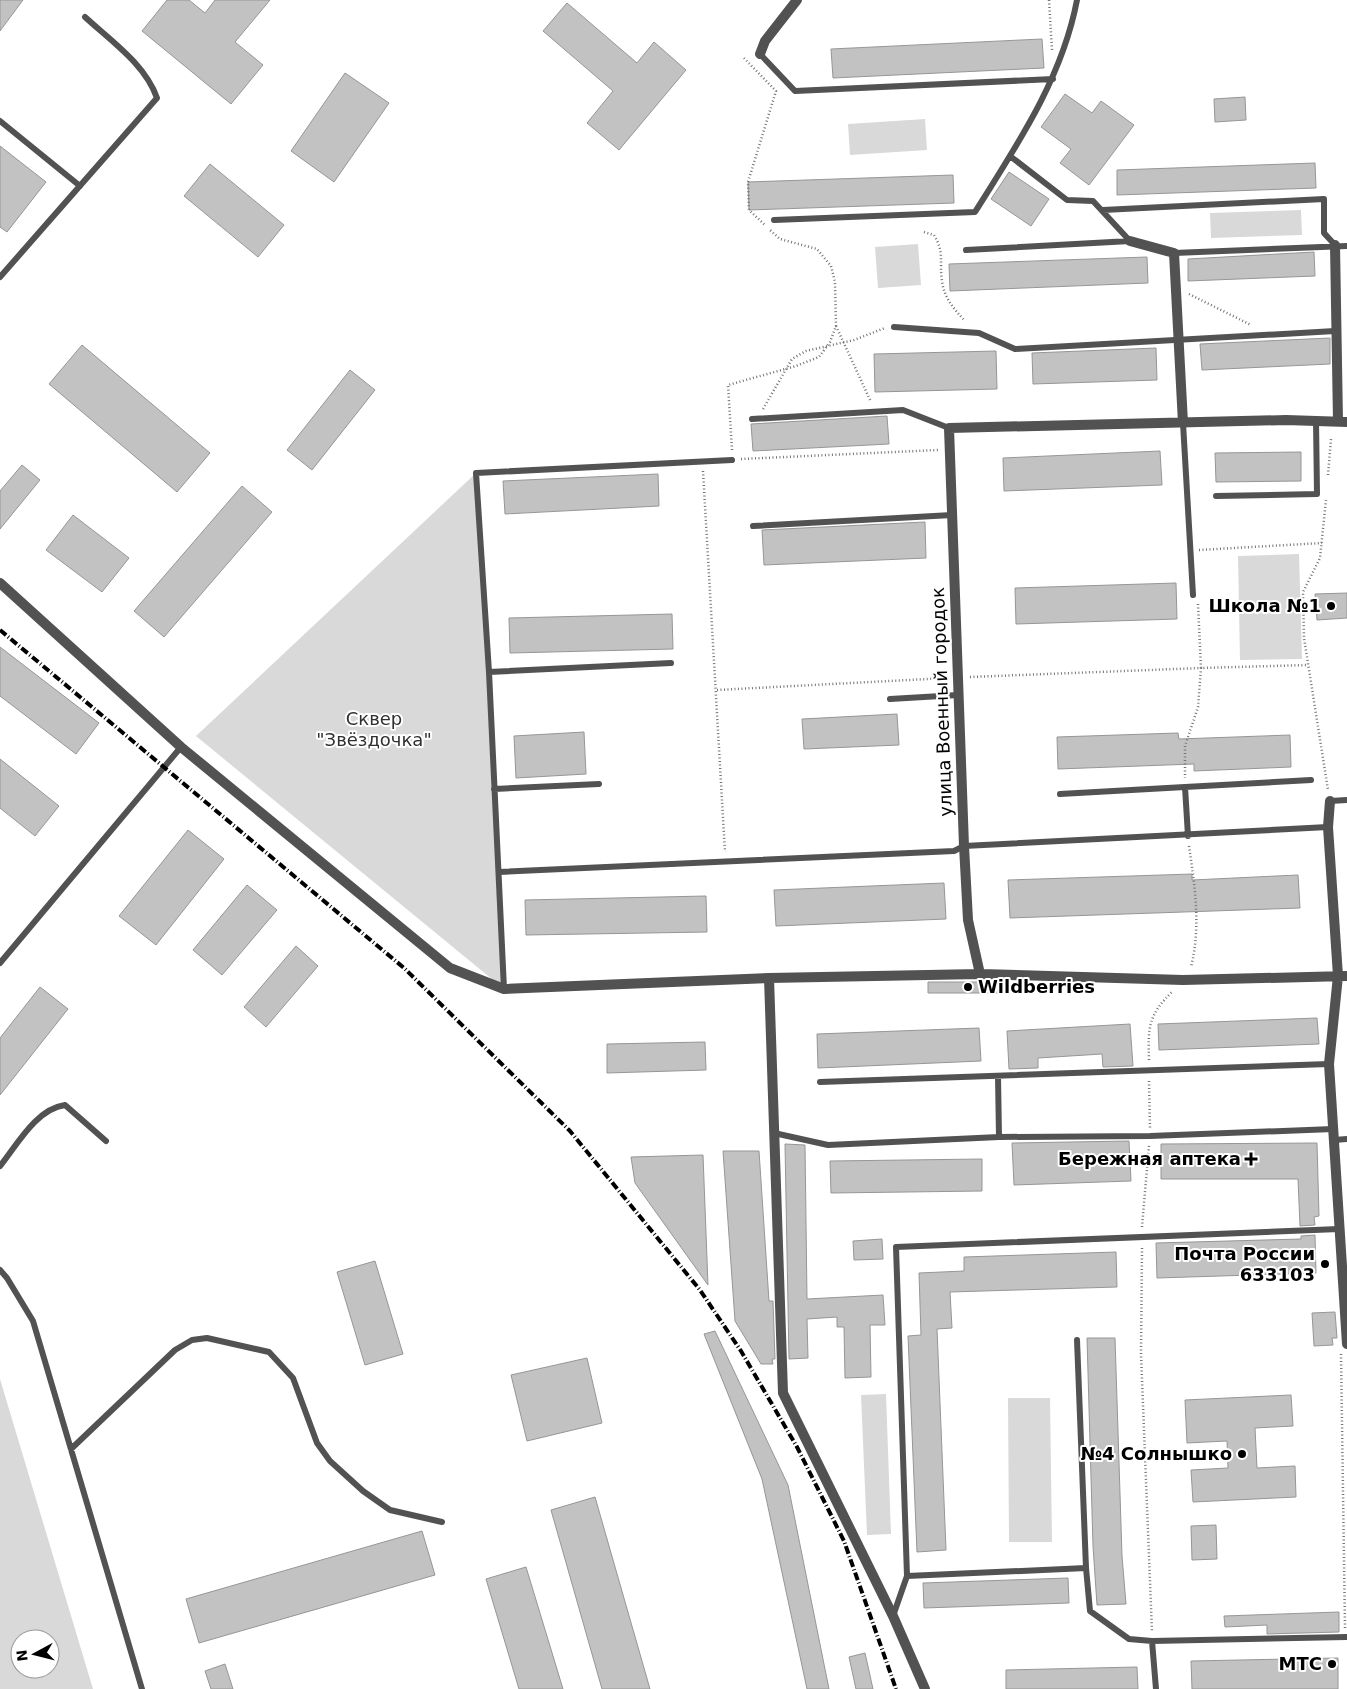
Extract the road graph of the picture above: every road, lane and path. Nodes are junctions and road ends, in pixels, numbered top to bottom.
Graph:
1 (797, 0) edge
2 (1049, 0) edge
3 (1078, 0) edge
4 (85, 17) dead end
5 (760, 54) joint
6 (744, 58) dead end
7 (1053, 79) junction
8 (0, 121) edge
9 (1010, 156) junction
10 (80, 186) junction
11 (1103, 210) junction
12 (774, 220) dead end
13 (924, 232) dead end
14 (1130, 241) junction
15 (1335, 246) junction
16 (1347, 246) edge
17 (966, 250) dead end
18 (1174, 253) junction
19 (0, 277) edge
20 (1181, 290) dead end
21 (836, 326) junction
22 (894, 327) joint
23 (1335, 331) junction
24 (979, 333) junction
25 (1268, 334) junction
26 (1178, 340) junction
27 (844, 342) junction
28 (827, 346) junction
29 (785, 370) junction
30 (888, 411) junction
31 (752, 419) joint
32 (1316, 420) junction
33 (1342, 422) edge
34 (1184, 423) junction
35 (949, 428) junction
36 (1332, 439) dead end
37 (939, 450) dead end
38 (732, 460) junction
39 (702, 461) junction
40 (1328, 476) dead end
41 (1216, 496) dead end
42 (1327, 496) dead end
43 (952, 515) junction
44 (753, 526) dead end
45 (1322, 543) junction
46 (1195, 550) dead end
47 (0, 583) edge
48 (1195, 597) joint
49 (671, 663) dead end
50 (1308, 665) junction
51 (1201, 668) junction
52 (489, 672) junction
53 (958, 695) junction
54 (890, 699) dead end
55 (181, 746) junction
56 (1311, 780) dead end
57 (599, 784) dead end
58 (1185, 787) junction
59 (494, 788) junction
60 (1060, 794) dead end
61 (1347, 800) edge
62 (1330, 801) junction
63 (1328, 828) junction
64 (1188, 836) junction
65 (964, 846) junction
66 (726, 861) junction
67 (499, 872) junction
68 (0, 963) edge
69 (980, 974) junction
70 (1342, 976) edge
71 (769, 978) junction
72 (1183, 980) junction
73 (504, 989) junction
74 (1329, 1064) junction
75 (1149, 1070) junction
76 (998, 1076) junction
77 (820, 1082) dead end
78 (1333, 1129) junction
79 (774, 1133) junction
80 (1150, 1136) junction
81 (999, 1137) junction
82 (1347, 1139) edge
83 (1334, 1140) junction
84 (106, 1141) dead end
85 (0, 1166) edge
86 (1339, 1229) junction
87 (1142, 1238) junction
88 (0, 1270) edge
89 (1077, 1340) dead end
90 (1344, 1347) edge
91 (71, 1449) junction
92 (442, 1522) dead end
93 (1086, 1568) junction
94 (907, 1576) junction
95 (893, 1616) junction
96 (1346, 1637) edge
97 (1152, 1641) junction
98 (142, 1689) edge
99 (925, 1689) edge
100 (1156, 1689) edge

1 - 5 street
2 - 7 path
3 - 7 lane
4 - 10 lane
5 - 7 lane
6 - 21 path
7 - 9 lane
8 - 10 lane
9 - 11 lane
9 - 12 lane
10 - 19 lane
11 - 14 lane
11 - 15 lane
13 - 24 path
14 - 17 lane
14 - 18 street
15 - 16 lane
15 - 18 lane
15 - 23 street
18 - 26 street
20 - 25 path
21 - 27 path
21 - 28 path
22 - 24 lane
22 - 27 path
23 - 25 lane
23 - 33 street
24 - 26 lane
25 - 26 lane
26 - 34 street
27 - 28 path
27 - 30 path
28 - 29 path
28 - 29 path
29 - 31 path
29 - 38 path
30 - 31 lane
30 - 35 lane
32 - 33 street
32 - 34 street
32 - 41 lane
34 - 35 street
34 - 48 lane
35 - 43 street, улица Военный городок
36 - 40 path
37 - 38 path
38 - 39 lane
39 - 52 lane
39 - 66 path
42 - 45 path
43 - 44 lane
43 - 53 street, улица Военный городок
45 - 46 path
45 - 50 path
47 - 55 street
48 - 51 path
49 - 52 lane
50 - 51 path
50 - 62 path
51 - 58 path
52 - 59 lane
53 - 54 lane
53 - 65 street, улица Военный городок
55 - 68 lane
55 - 73 street
56 - 58 lane
57 - 59 lane
58 - 60 lane
58 - 64 lane
59 - 67 lane
61 - 62 lane
62 - 63 street
63 - 64 lane
63 - 70 street
64 - 65 lane
64 - 72 path
65 - 66 lane
65 - 69 street, улица Военный городок
66 - 67 lane
67 - 73 lane
69 - 71 street
69 - 72 street
70 - 72 street
70 - 74 street
71 - 73 street
71 - 79 street
72 - 75 path
74 - 75 lane
74 - 78 street
75 - 76 lane
75 - 80 path
76 - 77 lane
76 - 81 lane
78 - 80 lane
78 - 83 street
79 - 81 lane
79 - 95 street
80 - 81 lane
80 - 87 path
82 - 83 lane
83 - 86 street
84 - 85 lane
86 - 87 lane
86 - 90 street
87 - 94 lane
87 - 97 path
88 - 91 lane
89 - 93 lane
90 - 96 path
91 - 92 lane
91 - 98 lane
93 - 94 lane
93 - 97 lane
94 - 95 lane
95 - 99 street
96 - 97 lane
97 - 100 lane

